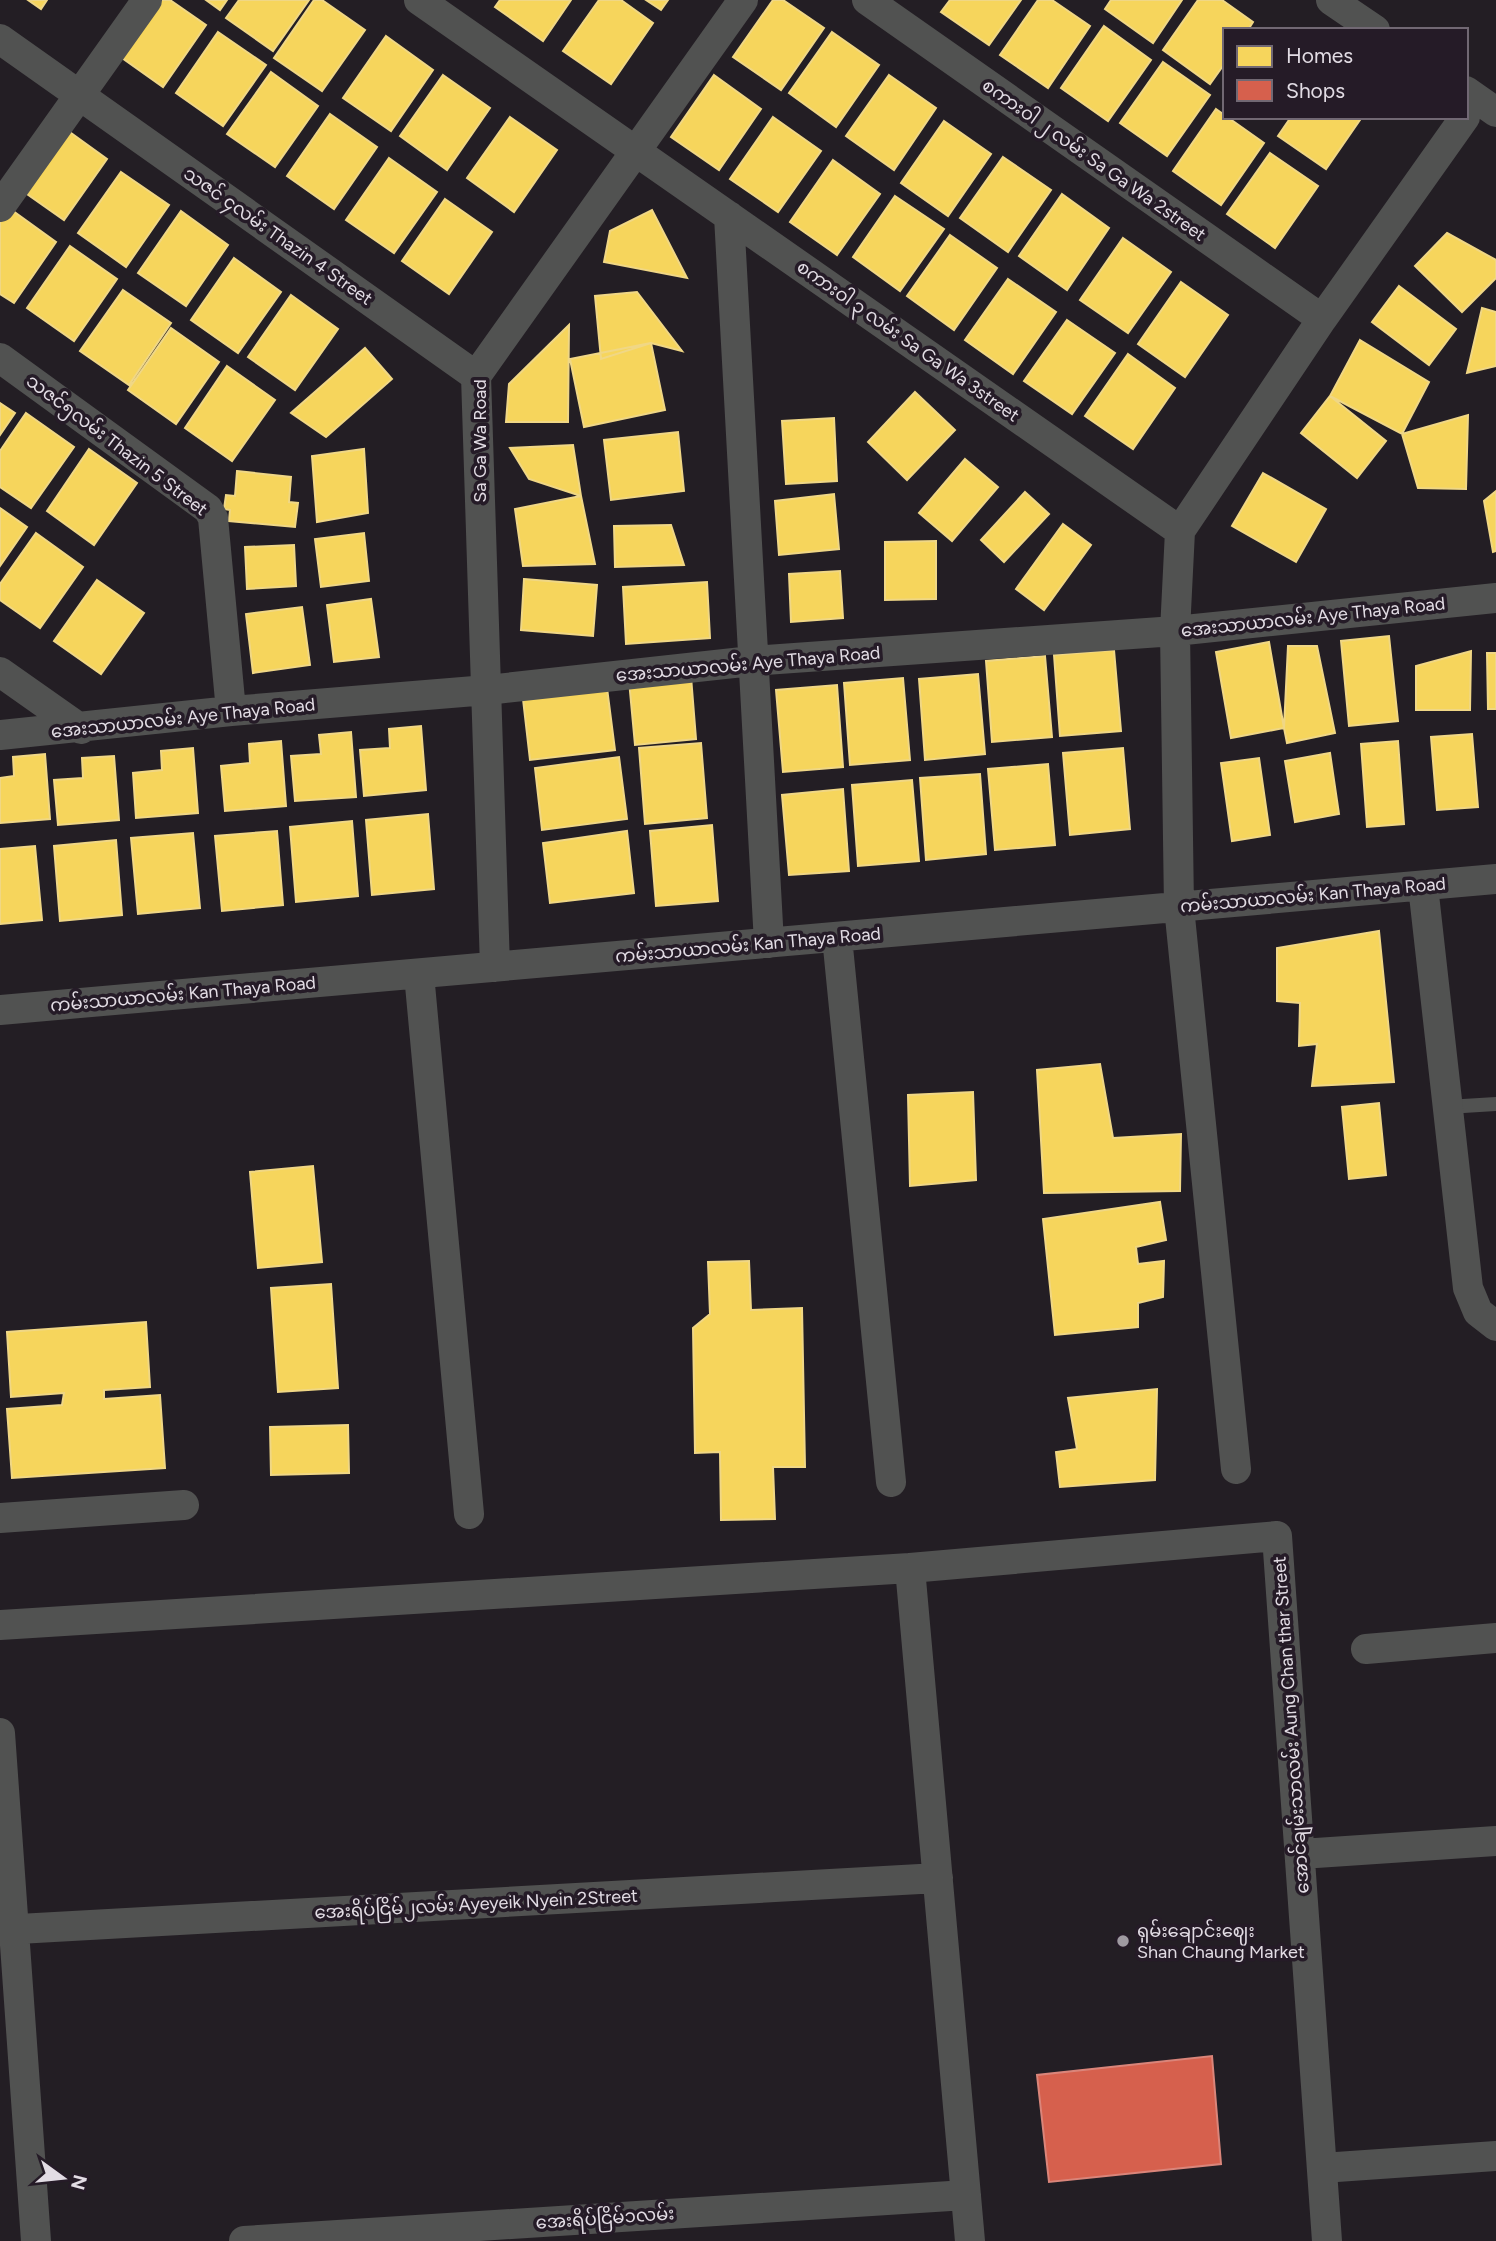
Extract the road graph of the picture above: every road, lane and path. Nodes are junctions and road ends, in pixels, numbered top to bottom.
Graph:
1 (147, 0) edge
2 (419, 0) edge
3 (743, 0) edge
4 (867, 0) edge
5 (1331, 0) edge
6 (1373, 28) edge
7 (0, 38) edge
8 (79, 95) junction
9 (1465, 119) edge
10 (636, 151) junction
11 (0, 207) edge
12 (729, 216) junction
13 (1322, 320) junction
14 (0, 358) edge
15 (476, 376) junction
16 (1180, 531) junction
17 (1496, 598) edge
18 (1175, 631) junction
19 (752, 661) junction
20 (0, 672) edge
21 (487, 691) junction
22 (230, 711) junction
23 (81, 729) junction
24 (0, 735) edge
25 (1496, 879) edge
26 (1423, 886) junction
27 (1180, 907) junction
28 (837, 937) junction
29 (769, 943) junction
30 (495, 967) junction
31 (419, 974) junction
32 (0, 1010) edge
33 (1496, 1104) edge
34 (1447, 1107) junction
35 (1496, 1326) edge
36 (1236, 1469) dead end
37 (891, 1482) dead end
38 (184, 1505) dead end
39 (469, 1514) dead end
40 (0, 1518) edge
41 (910, 1568) junction
42 (0, 1625) edge
43 (1496, 1637) edge
44 (1366, 1649) dead end
45 (0, 1733) edge
46 (1496, 1841) edge
47 (1301, 1854) junction
48 (938, 1878) junction
49 (7, 1929) edge
50 (1496, 2156) edge
51 (1322, 2168) junction
52 (966, 2195) junction
53 (36, 2241) edge
54 (244, 2241) edge
55 (970, 2241) edge
56 (1327, 2241) edge

1 - 8 street
2 - 10 street, စကားဝါ ၃ လမ်း Sa Ga Wa 3street
3 - 10 street, Sa Ga Wa Road
4 - 13 street, စကားဝါ ၂ လမ်း Sa Ga Wa 2street
5 - 6 street
7 - 8 street, သဇင် ၄လမ်း Thazin 4 Street
8 - 11 street
8 - 15 street, သဇင် ၄လမ်း Thazin 4 Street
9 - 13 street
10 - 12 street, စကားဝါ ၃ လမ်း Sa Ga Wa 3street
10 - 15 street, Sa Ga Wa Road
12 - 16 street, စကားဝါ ၃ လမ်း Sa Ga Wa 3street
12 - 19 street
13 - 16 street
14 - 22 street, သဇင်၅လမ်း Thazin 5 Street
15 - 21 street, Sa Ga Wa Road
16 - 18 street
17 - 18 street, အေးသာယာလမ်း Aye Thaya Road
18 - 19 street, အေးသာယာလမ်း Aye Thaya Road
18 - 27 street
19 - 21 street, အေးသာယာလမ်း Aye Thaya Road
19 - 29 street
20 - 23 street
21 - 22 street, အေးသာယာလမ်း Aye Thaya Road
21 - 30 street, Sa Ga Wa Road
22 - 23 street, အေးသာယာလမ်း Aye Thaya Road
23 - 24 street, အေးသာယာလမ်း Aye Thaya Road
25 - 26 street, ကမ်းသာယာလမ်း Kan Thaya Road
26 - 27 street, ကမ်းသာယာလမ်း Kan Thaya Road
26 - 34 street
27 - 28 street, ကမ်းသာယာလမ်း Kan Thaya Road
27 - 36 street
28 - 29 street, ကမ်းသာယာလမ်း Kan Thaya Road
28 - 37 street
29 - 30 street, ကမ်းသာယာလမ်း Kan Thaya Road
30 - 31 street, ကမ်းသာယာလမ်း Kan Thaya Road
31 - 32 street, ကမ်းသာယာလမ်း Kan Thaya Road
31 - 39 street
33 - 34 lane
34 - 35 street
38 - 40 street
41 - 42 street
41 - 47 street, အောင်ချမ်းသာလမ်း Aung Chan thar Street
41 - 48 street
43 - 44 street
45 - 49 street
46 - 47 street
47 - 51 street, အောင်ချမ်းသာလမ်း Aung Chan thar Street
48 - 49 street, အေးရိပ်ငြိမ်၂လမ်း Ayeyeik Nyein 2Street
48 - 52 street
49 - 53 street
50 - 51 street
51 - 56 street, အောင်ချမ်းသာလမ်း Aung Chan thar Street
52 - 54 street, အေးရိပ်ငြိမ်၁လမ်း
52 - 55 street

